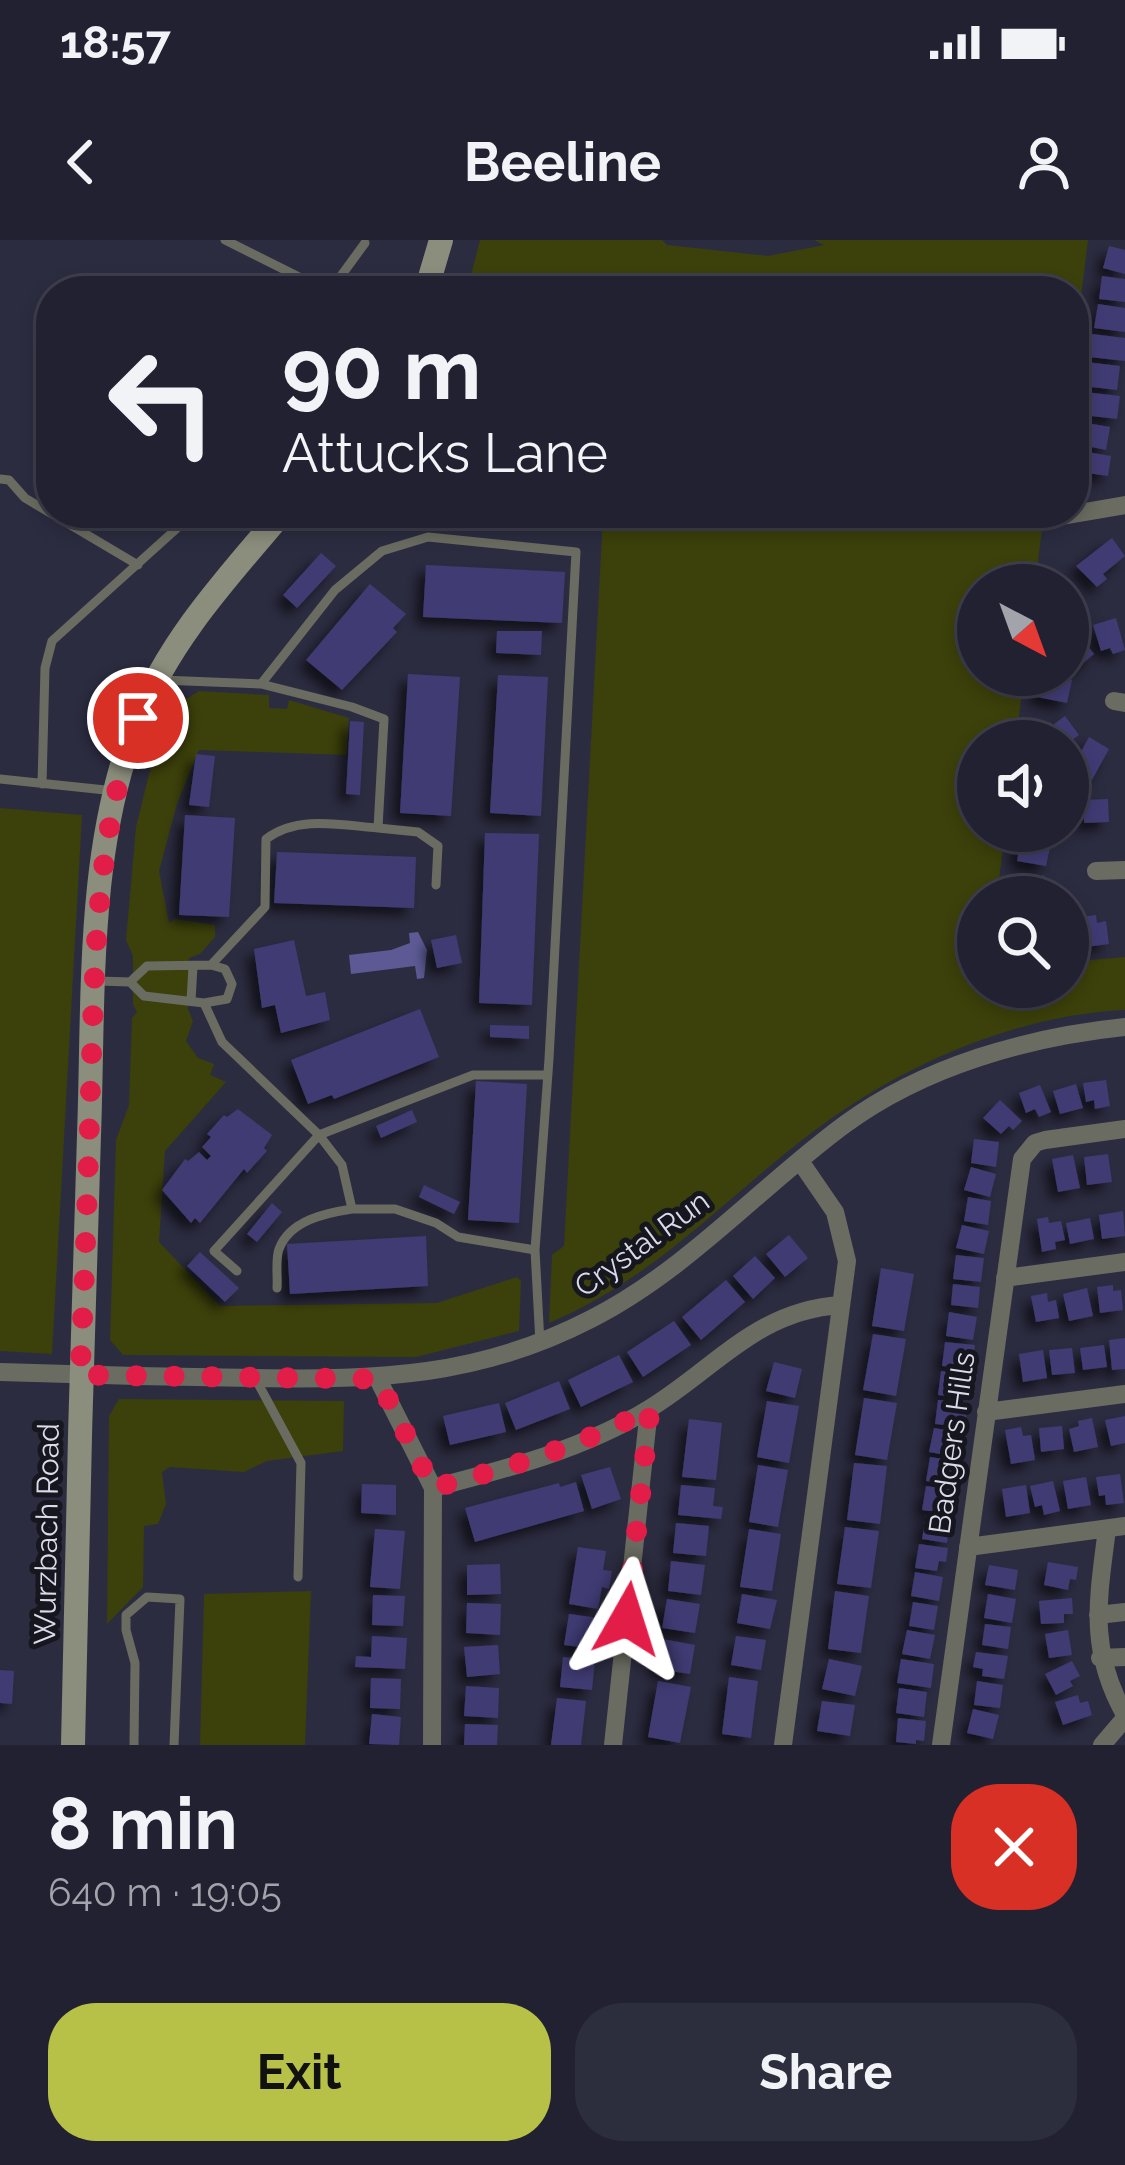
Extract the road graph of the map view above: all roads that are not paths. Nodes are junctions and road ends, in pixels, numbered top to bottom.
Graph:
1 (225, 240) edge
2 (441, 240) edge
3 (365, 242) edge
4 (298, 276) edge
5 (339, 276) edge
6 (430, 276) edge
7 (0, 479) edge
8 (36, 504) edge
9 (1125, 505) edge
10 (1089, 512) edge
11 (76, 528) edge
12 (178, 528) edge
13 (259, 528) edge
14 (138, 566) junction
15 (155, 680) junction
16 (261, 684) junction
17 (0, 779) edge
18 (43, 784) junction
19 (115, 791) junction
20 (379, 828) junction
21 (1125, 870) edge
22 (1096, 871) dead end
23 (436, 885) dead end
24 (211, 965) junction
25 (193, 966) junction
26 (94, 981) junction
27 (130, 982) junction
28 (191, 1001) junction
29 (204, 1003) junction
30 (1125, 1027) edge
31 (548, 1075) junction
32 (1125, 1129) edge
33 (319, 1135) junction
34 (800, 1161) junction
35 (352, 1209) junction
36 (535, 1250) junction
37 (1125, 1262) edge
38 (237, 1271) dead end
39 (1005, 1278) junction
40 (277, 1288) dead end
41 (840, 1305) junction
42 (539, 1342) junction
43 (0, 1372) edge
44 (80, 1375) junction
45 (255, 1378) junction
46 (378, 1379) junction
47 (1125, 1394) edge
48 (650, 1409) junction
49 (986, 1412) junction
50 (433, 1488) junction
51 (1116, 1528) edge
52 (968, 1547) junction
53 (298, 1577) dead end
54 (1125, 1612) edge
55 (1098, 1616) junction
56 (1125, 1657) edge
57 (1100, 1658) junction
58 (1125, 1716) edge
59 (73, 1745) edge
60 (134, 1745) edge
61 (174, 1745) edge
62 (432, 1745) edge
63 (613, 1745) edge
64 (783, 1745) edge
65 (941, 1745) edge
66 (1102, 1745) edge

1 - 4 lane
2 - 6 main road
3 - 5 lane
7 - 8 lane
9 - 10 street
11 - 14 lane
12 - 14 lane
13 - 15 main road, Wurzbach Road
14 - 18 lane
15 - 16 lane
15 - 19 main road, Wurzbach Road
16 - 20 lane
16 - 31 lane
17 - 18 lane
18 - 19 lane
19 - 26 main road, Wurzbach Road
20 - 23 lane
20 - 24 lane
21 - 22 street
24 - 25 lane
24 - 29 lane
25 - 27 lane
25 - 28 lane
26 - 27 lane
26 - 44 main road, Wurzbach Road
27 - 28 lane
28 - 29 lane
29 - 33 lane
30 - 34 street, Crystal Run
31 - 33 lane
31 - 36 lane
32 - 39 street, Badgers Hills
33 - 35 lane
33 - 38 lane
34 - 41 street
34 - 42 street, Crystal Run
35 - 36 lane
35 - 40 lane
36 - 42 lane
37 - 39 street
39 - 49 street, Badgers Hills
41 - 48 street
41 - 64 street
42 - 46 street, Crystal Run
43 - 44 street, Crystal Run
44 - 45 street, Crystal Run
44 - 59 main road, Wurzbach Road
45 - 46 street, Crystal Run
45 - 53 lane
46 - 50 street
47 - 49 street
48 - 50 street
48 - 63 street
49 - 52 street, Badgers Hills
50 - 62 street
51 - 52 street
51 - 55 street
52 - 65 street, Badgers Hills
54 - 55 street
55 - 57 street
56 - 57 street
57 - 58 street
58 - 66 street
60 - 61 lane

